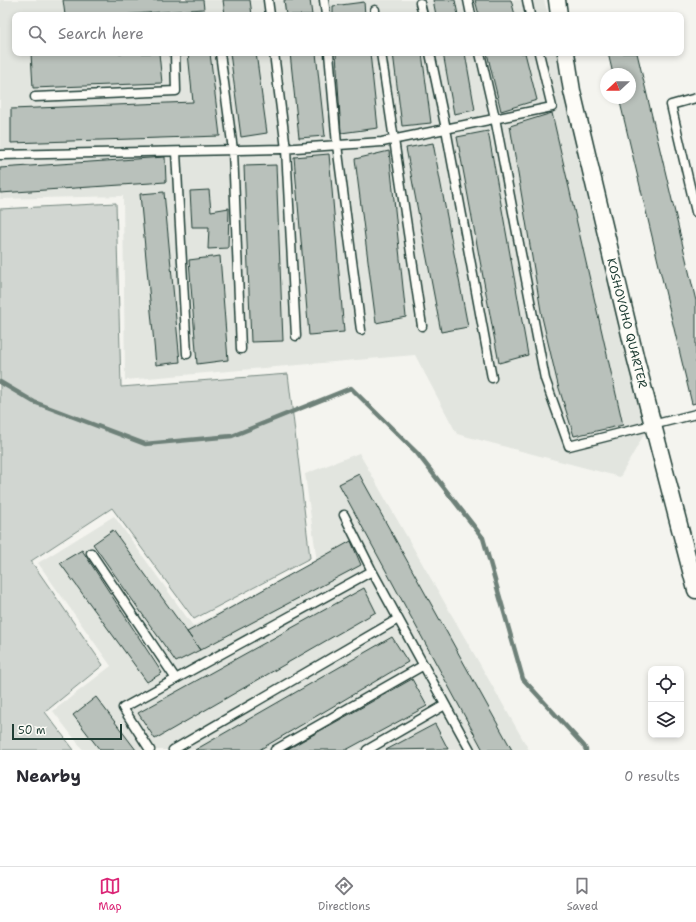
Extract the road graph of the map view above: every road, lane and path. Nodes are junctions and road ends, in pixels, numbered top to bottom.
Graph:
1 (268, 0) edge
2 (324, 0) edge
3 (468, 0) edge
4 (527, 0) edge
5 (557, 0) edge
6 (420, 3) dead end
7 (270, 12) edge
8 (326, 12) edge
9 (422, 12) edge
10 (470, 12) edge
11 (529, 12) edge
12 (559, 12) edge
13 (175, 56) edge
14 (220, 56) edge
15 (274, 56) edge
16 (329, 56) edge
17 (381, 56) edge
18 (431, 56) edge
19 (481, 56) edge
20 (540, 56) edge
21 (566, 56) edge
22 (35, 97) dead end
23 (696, 98) edge
24 (495, 118) junction
25 (446, 129) junction
26 (395, 139) junction
27 (337, 145) junction
28 (286, 149) junction
29 (233, 150) junction
30 (176, 152) junction
31 (0, 155) edge
32 (696, 212) edge
33 (422, 326) dead end
34 (361, 330) dead end
35 (296, 336) dead end
36 (241, 349) dead end
37 (187, 354) dead end
38 (492, 378) dead end
39 (696, 414) edge
40 (652, 425) junction
41 (344, 515) dead end
42 (91, 553) dead end
43 (372, 571) junction
44 (696, 590) edge
45 (398, 619) junction
46 (424, 665) junction
47 (176, 679) junction
48 (445, 705) junction
49 (150, 750) edge
50 (172, 750) edge
51 (275, 750) edge
52 (367, 750) edge
53 (470, 750) edge

1 - 7 lane
2 - 8 lane
3 - 10 lane
4 - 11 lane
5 - 12 street
6 - 9 lane
13 - 22 lane
14 - 29 lane
15 - 28 lane
16 - 27 lane
17 - 26 lane
18 - 25 lane
19 - 24 lane
20 - 24 lane
21 - 40 street, KOSHOVOHO QUARTER
23 - 32 lane
24 - 25 lane
24 - 40 lane
25 - 26 lane
25 - 38 lane
26 - 27 lane
26 - 33 lane
27 - 28 lane
27 - 34 lane
28 - 29 lane
28 - 35 lane
29 - 30 lane
29 - 36 lane
30 - 31 lane
30 - 37 lane
39 - 40 lane
40 - 44 street, KOSHOVOHO QUARTER
41 - 43 lane
42 - 47 lane
43 - 45 lane
43 - 47 lane
45 - 46 lane
45 - 50 lane
46 - 48 lane
46 - 51 lane
47 - 49 lane
48 - 52 lane
48 - 53 lane

